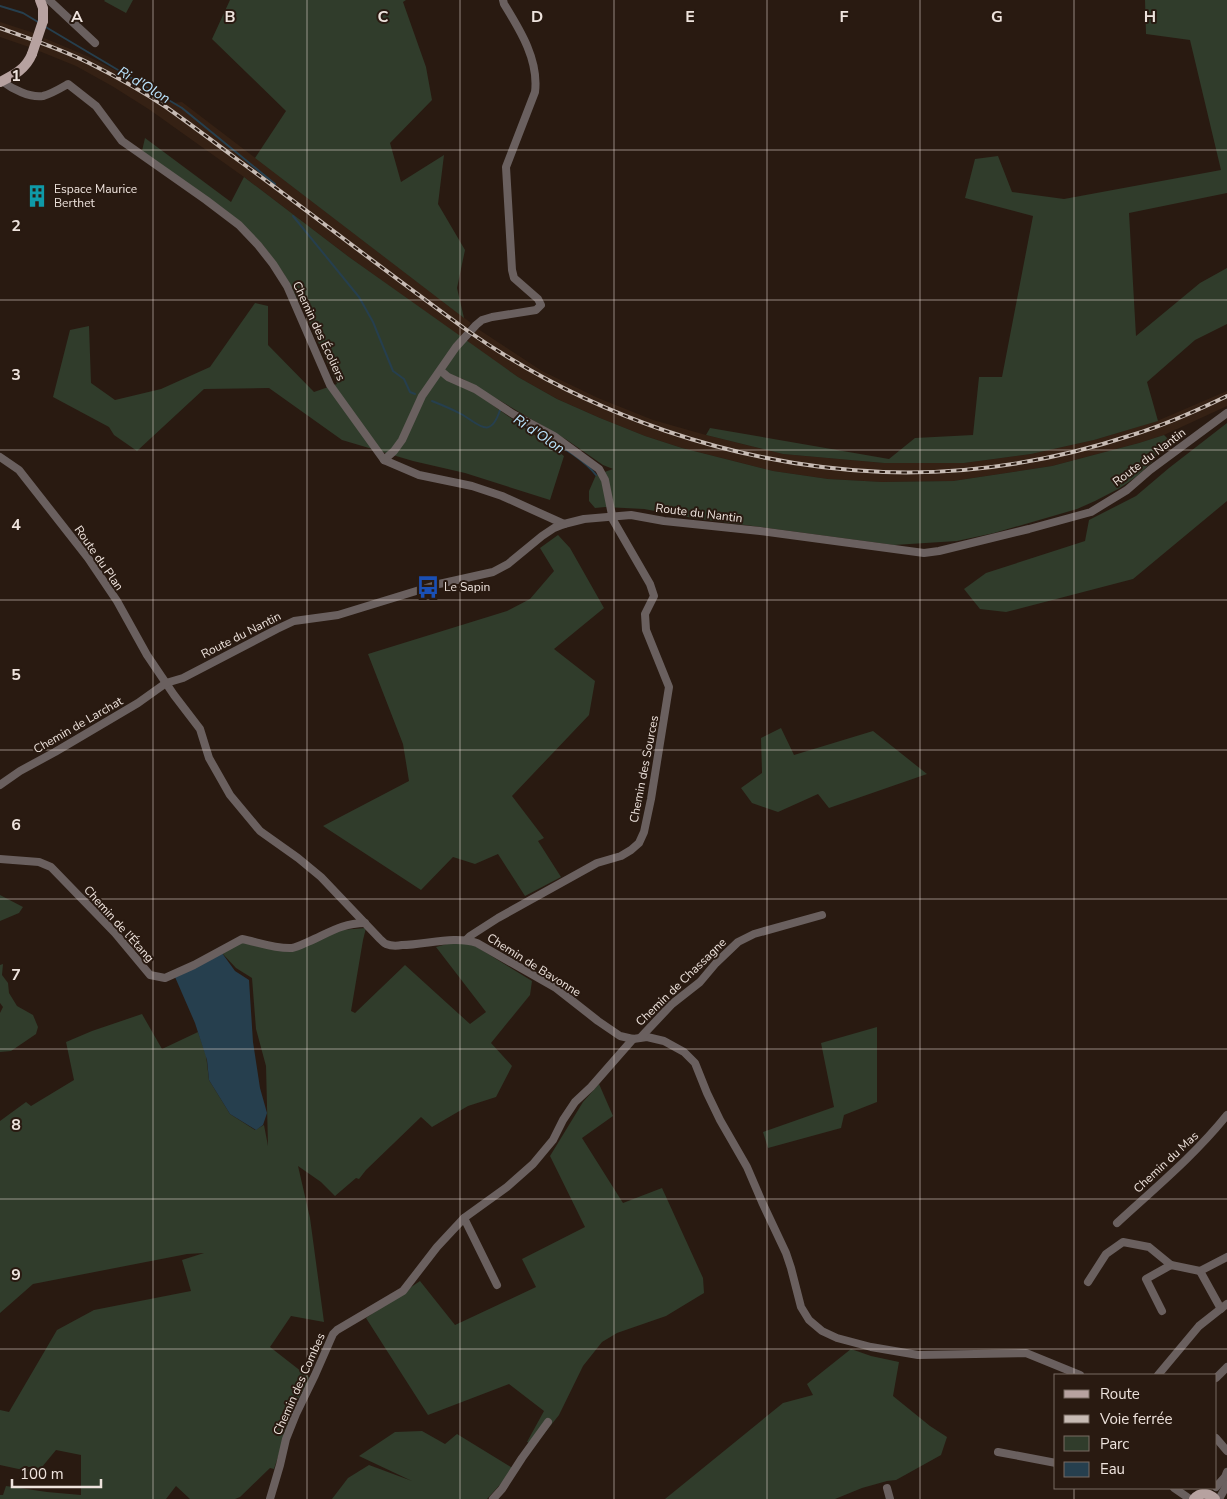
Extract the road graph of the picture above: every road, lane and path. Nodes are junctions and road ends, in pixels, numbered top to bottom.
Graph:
1 (40, 0) edge
2 (49, 0) edge
3 (503, 0) edge
4 (95, 43) dead end
5 (1, 82) edge
6 (441, 371) junction
7 (1227, 412) edge
8 (0, 457) edge
9 (384, 460) junction
10 (612, 516) junction
11 (564, 524) junction
12 (166, 683) junction
13 (0, 785) edge
14 (0, 859) edge
15 (822, 915) dead end
16 (365, 923) junction
17 (466, 940) junction
18 (637, 1038) junction
19 (1227, 1115) edge
20 (464, 1218) junction
21 (1117, 1223) dead end
22 (1227, 1257) edge
23 (1171, 1266) junction
24 (1200, 1271) junction
25 (1088, 1282) dead end
26 (497, 1285) dead end
27 (1224, 1307) edge
28 (1162, 1311) dead end
29 (1227, 1367) edge
30 (1078, 1374) edge
31 (1159, 1374) edge
32 (1217, 1377) edge
33 (548, 1422) dead end
34 (1217, 1439) edge
35 (1227, 1451) edge
36 (998, 1452) dead end
37 (1054, 1463) edge
38 (1227, 1472) edge
39 (1221, 1485) edge
40 (887, 1488) dead end
41 (1180, 1489) edge
42 (1212, 1489) edge
43 (1204, 1493) junction
44 (270, 1499) edge
45 (494, 1499) edge
46 (890, 1499) edge
47 (1190, 1499) edge
48 (1194, 1499) edge
49 (1215, 1499) edge
50 (1219, 1499) edge

1 - 5 main road, bridge
2 - 4 street
3 - 6 street
5 - 9 street, Chemin des Écoliers
6 - 9 street
6 - 10 street, Chemin des Sources
7 - 10 street, Route du Nantin
8 - 12 street, Route du Plan
9 - 11 street
10 - 11 street, Route du Nantin
10 - 17 street, Chemin des Sources
11 - 12 street, Route du Nantin
12 - 13 street, Chemin de Larchat
12 - 16 street, Chemin de Bavonne
14 - 16 street, Chemin de l'Étang
15 - 18 street, Chemin de Chassagne
16 - 17 street, Chemin de Bavonne
17 - 18 street, Chemin de Bavonne
18 - 20 street, Chemin des Combes
18 - 30 street, Chemin de Bavonne
19 - 21 street, Chemin du Mas
20 - 26 street
20 - 44 street, Chemin des Combes
22 - 24 street
23 - 24 street
23 - 25 street
23 - 28 street
24 - 27 street
27 - 31 street
29 - 32 street
33 - 45 street
34 - 35 street
36 - 37 street
38 - 39 street
39 - 50 street
40 - 46 street
41 - 47 street
42 - 43 street
43 - 48 main road
43 - 49 main road

